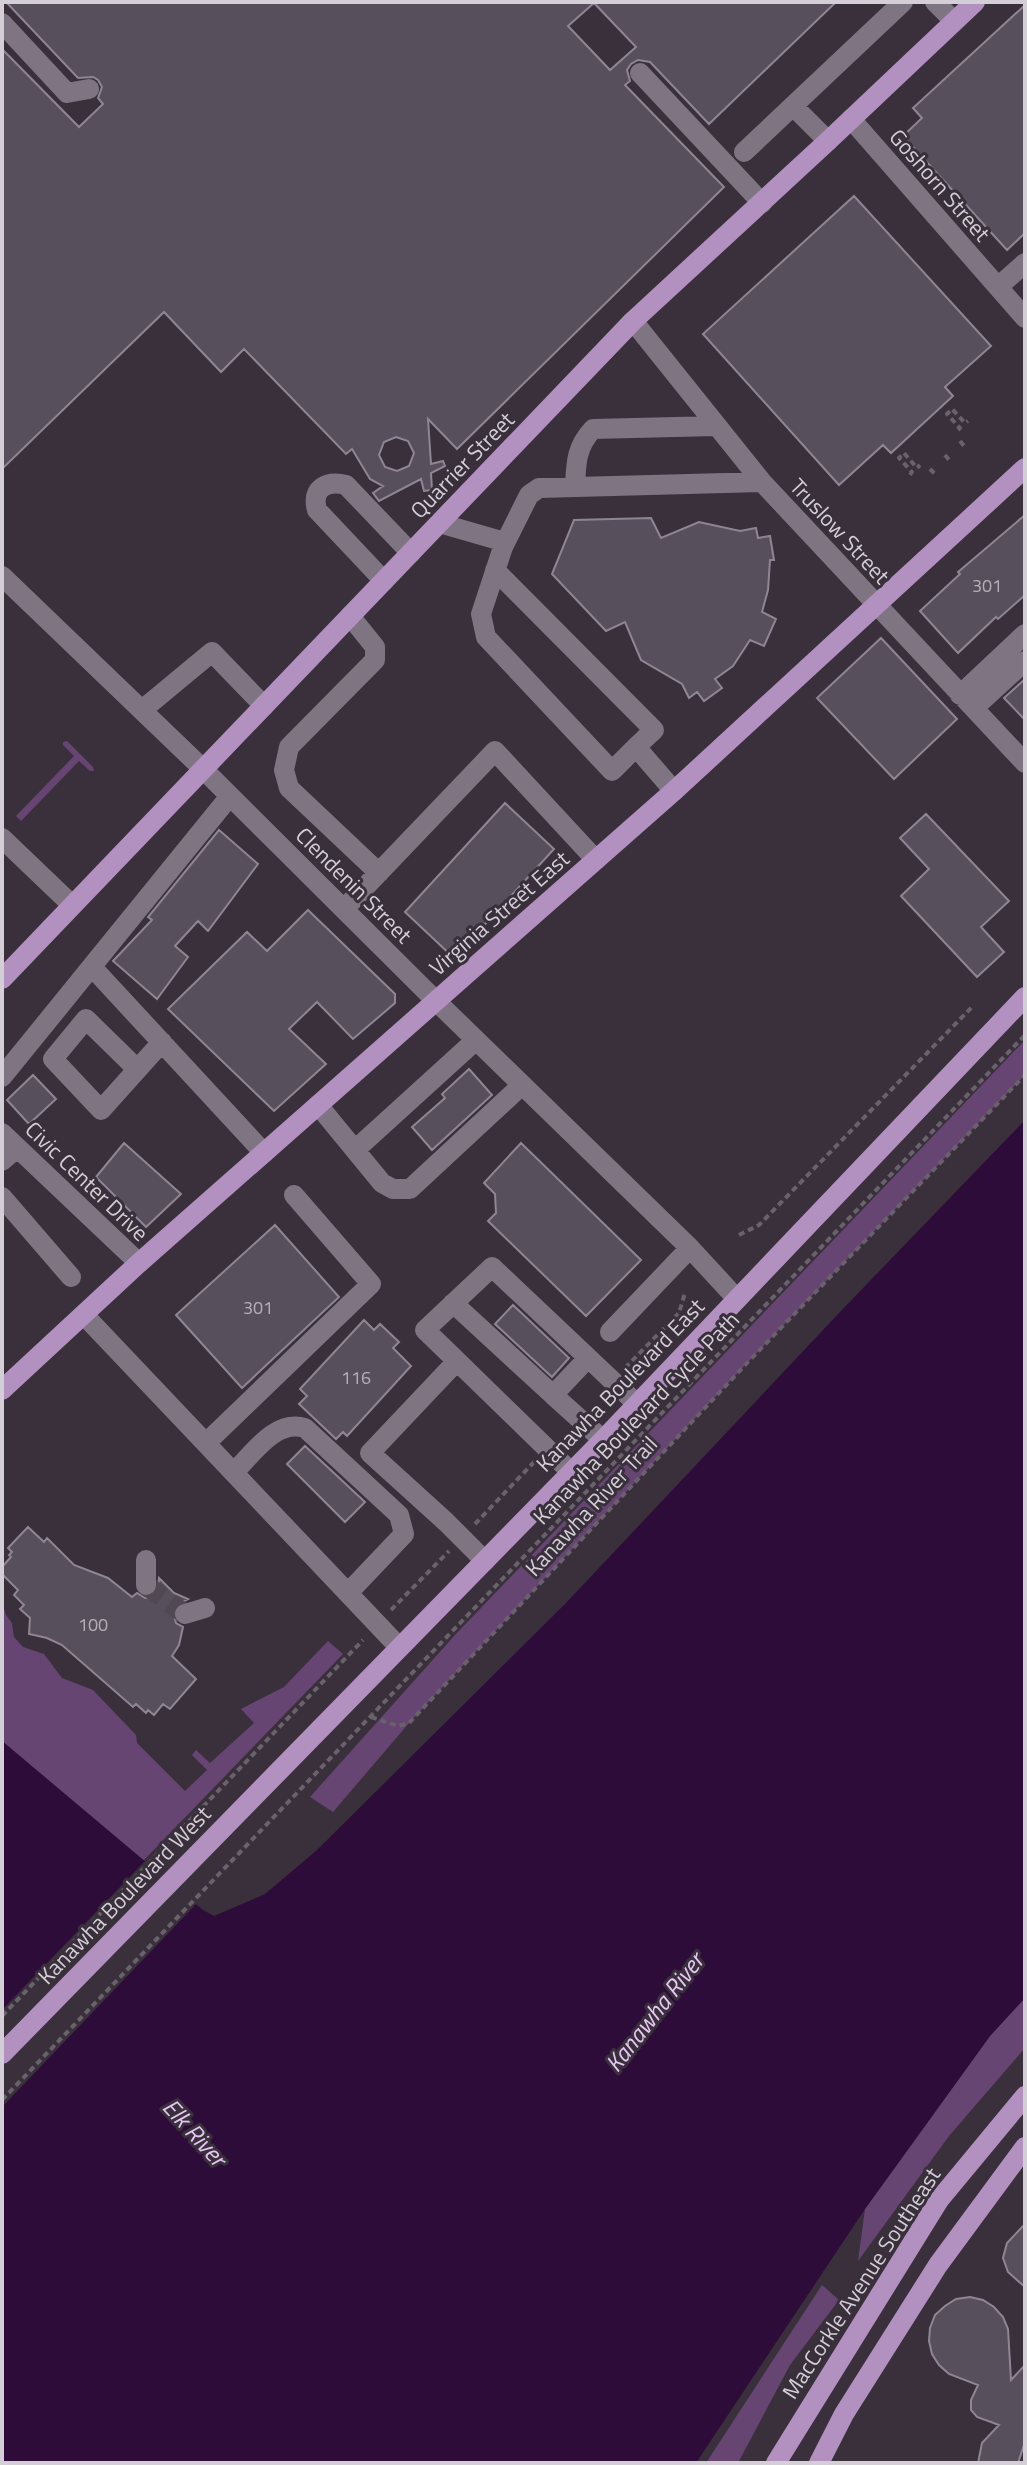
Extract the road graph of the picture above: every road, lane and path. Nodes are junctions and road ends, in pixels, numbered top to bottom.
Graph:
1 (903, 2) edge
2 (935, 2) edge
3 (975, 2) edge
4 (953, 20) junction
5 (2, 23) edge
6 (640, 73) dead end
7 (89, 89) dead end
8 (793, 106) junction
9 (851, 119) junction
10 (828, 141) junction
11 (744, 152) dead end
12 (762, 203) junction
13 (1025, 263) edge
14 (998, 287) junction
15 (1025, 318) edge
16 (633, 321) junction
17 (968, 421) dead end
18 (716, 426) junction
19 (958, 430) dead end
20 (960, 441) dead end
21 (965, 447) dead end
22 (945, 455) dead end
23 (950, 461) dead end
24 (920, 465) dead end
25 (1025, 468) edge
26 (930, 469) dead end
27 (910, 475) dead end
28 (936, 475) dead end
29 (762, 482) junction
30 (575, 487) junction
31 (439, 523) junction
32 (505, 542) junction
33 (411, 553) junction
34 (495, 570) junction
35 (2, 576) edge
36 (384, 581) junction
37 (877, 605) junction
38 (350, 616) junction
39 (1025, 634) edge
40 (1025, 661) edge
41 (967, 702) junction
42 (264, 706) junction
43 (142, 710) junction
44 (636, 747) junction
45 (1025, 763) edge
46 (203, 769) junction
47 (674, 791) junction
48 (230, 796) junction
49 (2, 838) edge
50 (596, 860) junction
51 (379, 873) junction
52 (72, 905) junction
53 (344, 909) junction
54 (92, 967) junction
55 (2, 979) edge
56 (1025, 997) edge
57 (66, 999) junction
58 (436, 1001) junction
59 (972, 1007) dead end
60 (86, 1019) junction
61 (1025, 1035) edge
62 (476, 1040) junction
63 (162, 1042) junction
64 (137, 1069) junction
65 (1025, 1075) edge
66 (2, 1077) edge
67 (522, 1085) junction
68 (318, 1105) junction
69 (2, 1133) edge
70 (355, 1150) junction
71 (264, 1153) junction
72 (10, 1154) edge
73 (294, 1195) dead end
74 (2, 1197) edge
75 (739, 1235) dead end
76 (690, 1248) junction
77 (139, 1263) junction
78 (71, 1277) dead end
79 (737, 1299) junction
80 (453, 1303) junction
81 (84, 1315) junction
82 (610, 1332) dead end
83 (588, 1358) junction
84 (457, 1361) junction
85 (2, 1390) edge
86 (553, 1395) junction
87 (637, 1404) junction
88 (603, 1440) junction
89 (206, 1443) junction
90 (570, 1471) junction
91 (234, 1472) junction
92 (146, 1560) dead end
93 (485, 1561) junction
94 (146, 1585) dead end
95 (348, 1593) junction
96 (205, 1608) dead end
97 (185, 1614) dead end
98 (399, 1647) junction
99 (371, 1717) junction
100 (226, 1783) dead end
101 (247, 1803) joint
102 (2, 2016) edge
103 (2, 2054) edge
104 (1025, 2096) edge
105 (2, 2100) edge
106 (1025, 2147) edge
107 (776, 2463) edge
108 (819, 2463) edge

1 - 8 street
2 - 4 street
3 - 4 main road, Quarrier Street
4 - 9 main road, Quarrier Street
5 - 7 street
6 - 12 street
8 - 10 street
8 - 11 street
9 - 10 main road, Quarrier Street
9 - 14 street, Goshorn Street
10 - 12 main road, Quarrier Street
12 - 16 main road, Quarrier Street
13 - 14 street
14 - 15 street, Goshorn Street
16 - 18 street, Truslow Street
16 - 31 main road, Quarrier Street
17 - 19 path
18 - 29 street, Truslow Street
18 - 30 street
20 - 21 path
22 - 23 path
24 - 27 path
25 - 37 main road, Virginia Street East
26 - 28 path
29 - 30 street
29 - 37 street, Truslow Street
30 - 32 street
31 - 32 street
31 - 33 main road, Quarrier Street
32 - 34 street
33 - 36 main road, Quarrier Street
33 - 36 street
34 - 44 street
34 - 44 street
35 - 43 street, Clendenin Street
36 - 38 main road, Quarrier Street
37 - 41 street, Truslow Street
37 - 47 main road, Virginia Street East
38 - 42 main road, Quarrier Street
38 - 51 street
39 - 41 street
40 - 41 street
41 - 45 street, Truslow Street
42 - 43 street
42 - 46 main road, Quarrier Street
43 - 46 street, Clendenin Street
44 - 47 street
46 - 48 street, Clendenin Street
46 - 52 main road, Quarrier Street
47 - 50 main road, Virginia Street East
48 - 53 street, Clendenin Street
48 - 54 street
49 - 52 street
50 - 51 street
50 - 58 main road, Virginia Street East
51 - 53 street
52 - 55 main road, Quarrier Street
53 - 58 street, Clendenin Street
54 - 57 street
54 - 63 street
56 - 79 main road, Kanawha Boulevard East
57 - 60 street
57 - 66 street
58 - 62 street, Clendenin Street
58 - 68 main road, Virginia Street East
59 - 75 path
60 - 64 street
60 - 64 street
61 - 99 path, Kanawha Boulevard Cycle Path
62 - 67 street, Clendenin Street
62 - 70 street
63 - 64 street
63 - 71 street
65 - 99 path, Kanawha River Trail
67 - 70 street
67 - 76 street, Clendenin Street
68 - 70 street
68 - 71 main road, Virginia Street East
69 - 72 street, Civic Center Drive
71 - 77 main road, Virginia Street East
72 - 77 street, Civic Center Drive
73 - 89 street
74 - 78 street
76 - 79 street, Clendenin Street
76 - 82 street
77 - 81 main road, Virginia Street East
79 - 87 main road, Kanawha Boulevard East
80 - 83 street
80 - 84 street
80 - 86 street
81 - 85 main road, Virginia Street East
81 - 89 street
83 - 86 street
83 - 87 street
84 - 90 street
84 - 93 street
86 - 88 street
87 - 88 main road, Kanawha Boulevard East
88 - 90 main road, Kanawha Boulevard East
89 - 91 street
90 - 93 main road, Kanawha Boulevard East
91 - 95 street
91 - 95 street
92 - 94 street
93 - 98 main road, Kanawha Boulevard East
95 - 98 street
96 - 97 street
98 - 101 main road, Kanawha Boulevard East
99 - 105 path, Kanawha Boulevard Cycle Path
100 - 102 path
101 - 103 main road, Kanawha Boulevard West
104 - 107 main road, MacCorkle Avenue Southeast
106 - 108 main road

